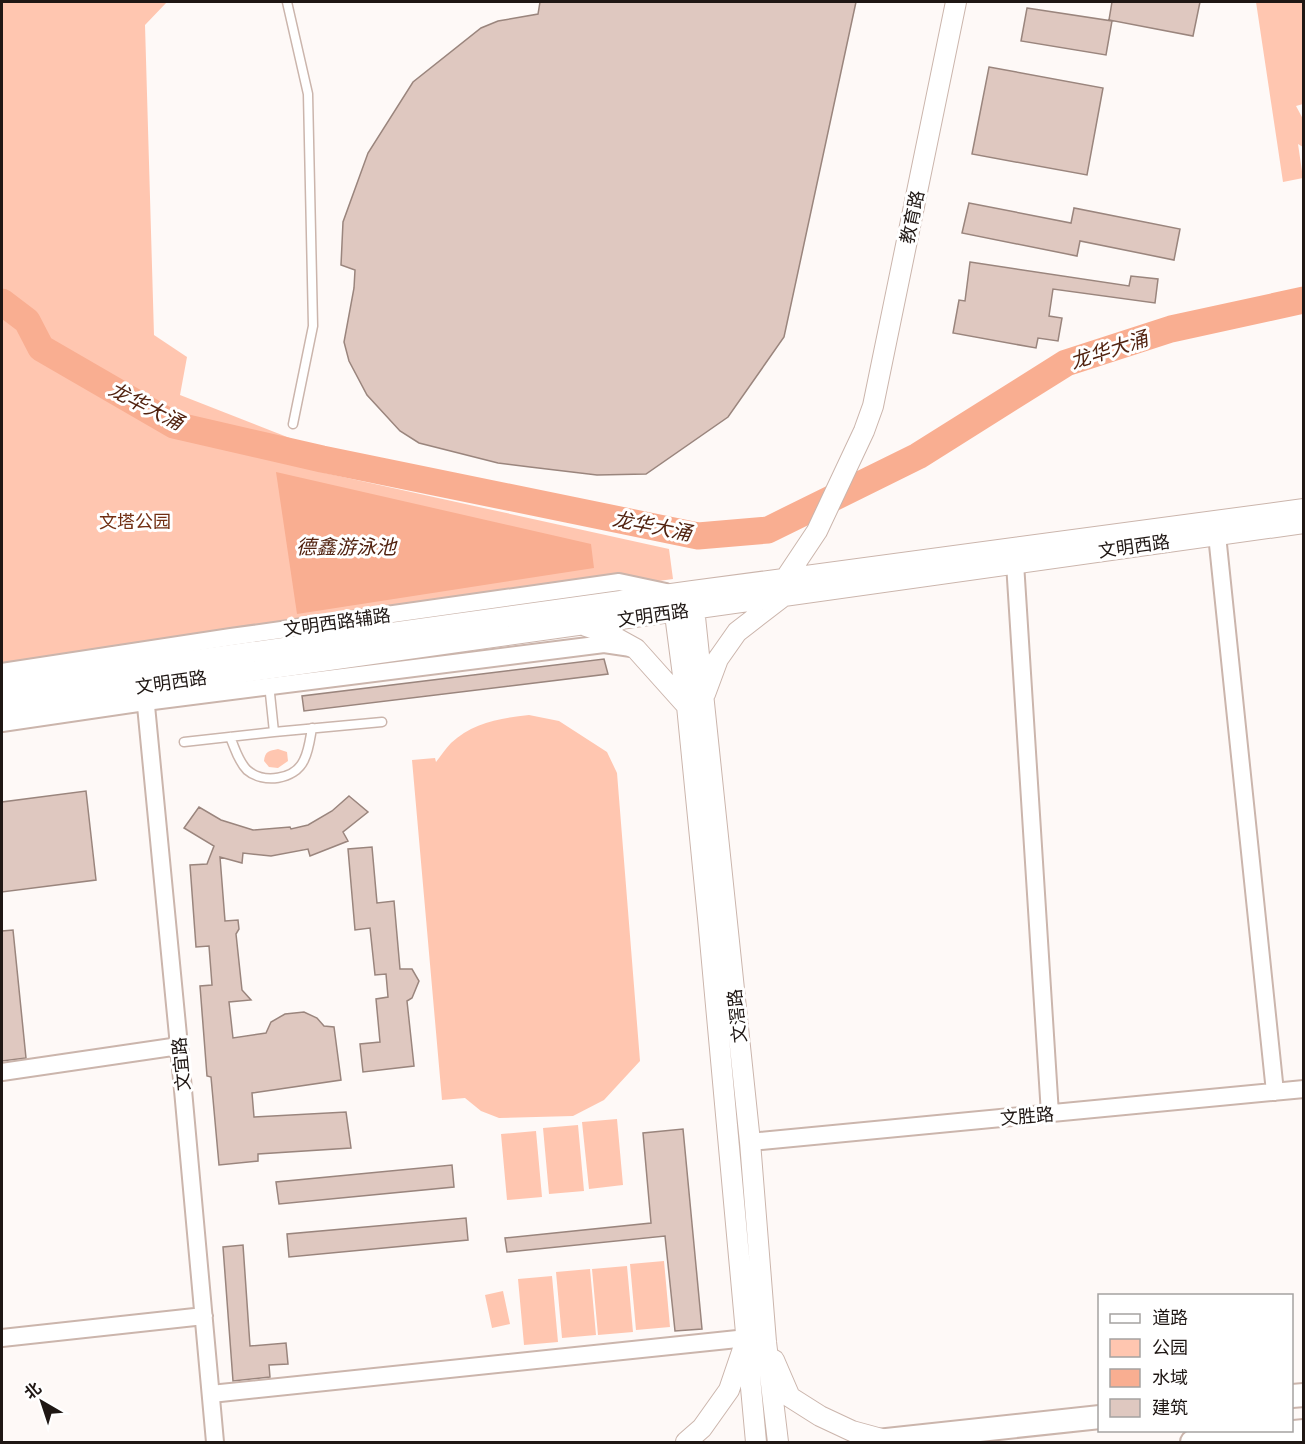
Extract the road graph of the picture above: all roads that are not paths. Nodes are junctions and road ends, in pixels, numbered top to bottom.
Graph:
1 (287, 2) edge
2 (956, 2) edge
3 (293, 424) dead end
4 (1304, 509) edge
5 (1304, 523) edge
6 (1217, 535) junction
7 (1015, 563) junction
8 (784, 588) junction
9 (683, 601) junction
10 (583, 625) junction
11 (636, 649) junction
12 (2, 672) edge
13 (268, 677) junction
14 (2, 687) edge
15 (144, 694) junction
16 (695, 703) junction
17 (2, 706) edge
18 (382, 722) dead end
19 (2, 723) edge
20 (312, 728) junction
21 (274, 732) junction
22 (230, 737) junction
23 (184, 742) dead end
24 (179, 1046) junction
25 (2, 1072) edge
26 (1304, 1089) edge
27 (1275, 1092) junction
28 (1050, 1114) junction
29 (750, 1142) junction
30 (204, 1316) junction
31 (2, 1338) edge
32 (756, 1340) junction
33 (211, 1394) junction
34 (1098, 1417) edge
35 (1304, 1431) edge
36 (878, 1441) edge
37 (1203, 1442) edge
38 (215, 1443) edge
39 (686, 1443) edge
40 (756, 1443) edge
41 (778, 1443) edge

1 - 3 lane
2 - 8 street, 教育路
4 - 8 street, 文明西路
5 - 6 street, 文明西路
6 - 7 street, 文明西路
6 - 27 street
7 - 8 street, 文明西路
7 - 28 street
8 - 9 street, 文明西路
8 - 16 street
9 - 10 street, 文明西路
9 - 12 street, 文明西路辅路
9 - 14 street, 文明西路
9 - 16 street, 文滘路
10 - 11 street
10 - 13 street, 文明西路
11 - 13 street
11 - 16 street
13 - 15 street, 文明西路
13 - 21 lane
15 - 17 street, 文明西路
15 - 19 street
15 - 24 street, 文宜路
16 - 29 street, 文滘路
16 - 32 street, 文滘路
18 - 20 lane
20 - 21 lane
20 - 22 lane
21 - 22 lane
22 - 23 lane
24 - 25 street
24 - 30 street, 文宜路
26 - 27 street, 文胜路
27 - 28 street, 文胜路
28 - 29 street, 文胜路
29 - 32 street, 文滘路
30 - 31 street
30 - 33 street, 文宜路
32 - 33 street
32 - 36 street
32 - 39 street
32 - 40 street, 文滘路
32 - 41 street, 文滘路
33 - 38 street, 文宜路
34 - 36 main road
35 - 37 main road

